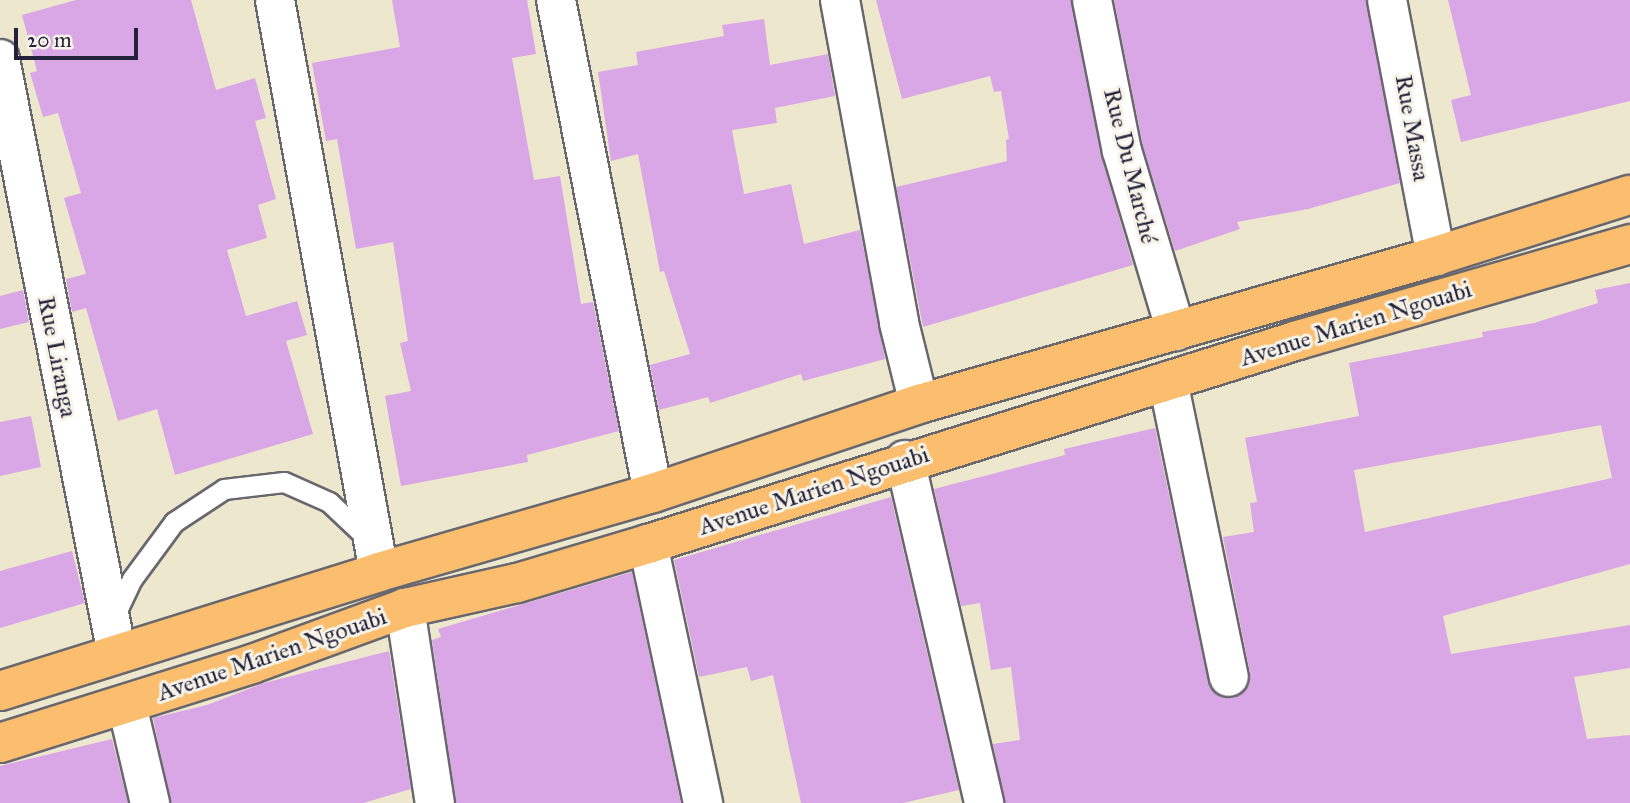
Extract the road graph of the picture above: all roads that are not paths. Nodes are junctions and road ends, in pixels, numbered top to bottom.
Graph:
1 (275, 0) edge
2 (556, 0) edge
3 (839, 0) edge
4 (1092, 0) edge
5 (1387, 0) edge
6 (0, 59) edge
7 (1630, 195) edge
8 (1630, 244) edge
9 (1436, 256) junction
10 (1176, 331) junction
11 (1168, 381) junction
12 (919, 404) junction
13 (905, 460) junction
14 (653, 493) junction
15 (648, 544) junction
16 (377, 559) junction
17 (405, 608) junction
18 (114, 638) junction
19 (1228, 677) dead end
20 (0, 691) edge
21 (127, 705) junction
22 (0, 743) edge
23 (150, 803) edge
24 (435, 803) edge
25 (703, 803) edge
26 (984, 803) edge

1 - 16 street
2 - 14 street
3 - 12 street
4 - 10 street, Rue Du Marché
5 - 9 street, Rue Massa
6 - 18 street, Rue Liranga
7 - 9 main road
8 - 11 main road, Avenue Marien Ngouabi
9 - 10 main road
10 - 12 main road
11 - 13 main road, Avenue Marien Ngouabi
11 - 19 street
12 - 14 main road
13 - 15 main road, Avenue Marien Ngouabi
13 - 26 street
14 - 16 main road
15 - 17 main road, Avenue Marien Ngouabi
15 - 25 street
16 - 18 main road
16 - 18 lane
17 - 21 main road, Avenue Marien Ngouabi
17 - 24 street
18 - 20 main road
21 - 22 main road, Avenue Marien Ngouabi
21 - 23 street

